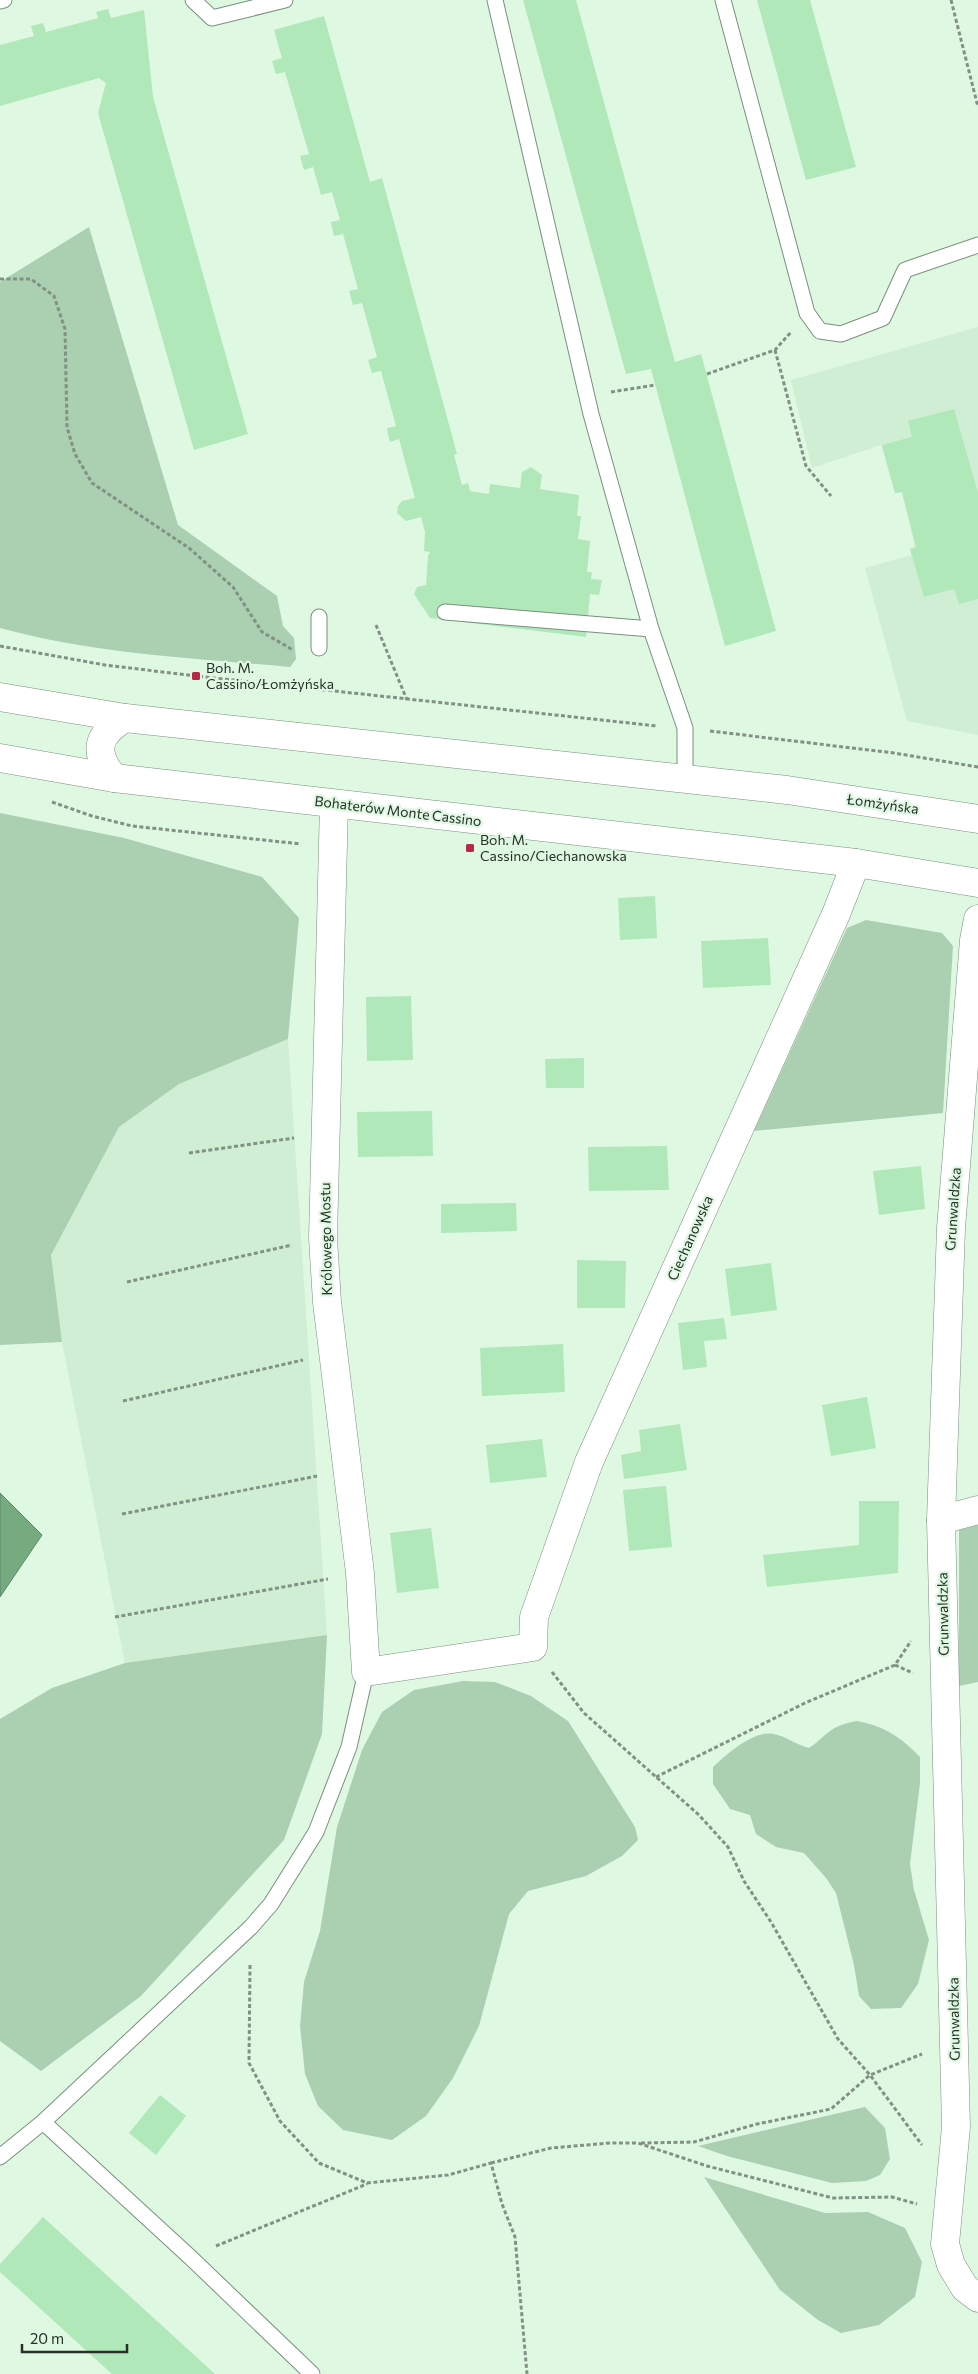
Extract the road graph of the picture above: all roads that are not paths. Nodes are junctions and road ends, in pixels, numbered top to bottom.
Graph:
1 (4, 0) edge
2 (193, 0) edge
3 (285, 0) edge
4 (495, 0) edge
5 (723, 0) edge
6 (0, 1) edge
7 (978, 245) edge
8 (445, 612) dead end
9 (319, 617) dead end
10 (651, 628) junction
11 (319, 648) dead end
12 (0, 697) edge
13 (125, 718) junction
14 (0, 758) edge
15 (114, 778) junction
16 (686, 779) junction
17 (334, 804) junction
18 (978, 819) edge
19 (856, 863) junction
20 (978, 882) edge
21 (978, 919) edge
22 (978, 1510) edge
23 (941, 1520) junction
24 (366, 1672) junction
25 (43, 2122) junction
26 (0, 2157) edge
27 (978, 2298) edge
28 (312, 2374) edge

1 - 6 lane
2 - 3 lane
4 - 10 lane
5 - 7 lane
8 - 10 lane
9 - 11 lane
10 - 16 lane
12 - 13 street
13 - 15 street
13 - 16 street
14 - 15 street, Bohaterów Monte Cassino
15 - 17 street, Bohaterów Monte Cassino
16 - 18 street, Łomżyńska
17 - 19 street, Bohaterów Monte Cassino
17 - 24 street, Królowego Mostu
19 - 20 street
19 - 24 street, Ciechanowska
21 - 23 street, Grunwaldzka
22 - 23 street
23 - 27 street, Grunwaldzka
24 - 25 lane
25 - 26 lane
25 - 28 lane

